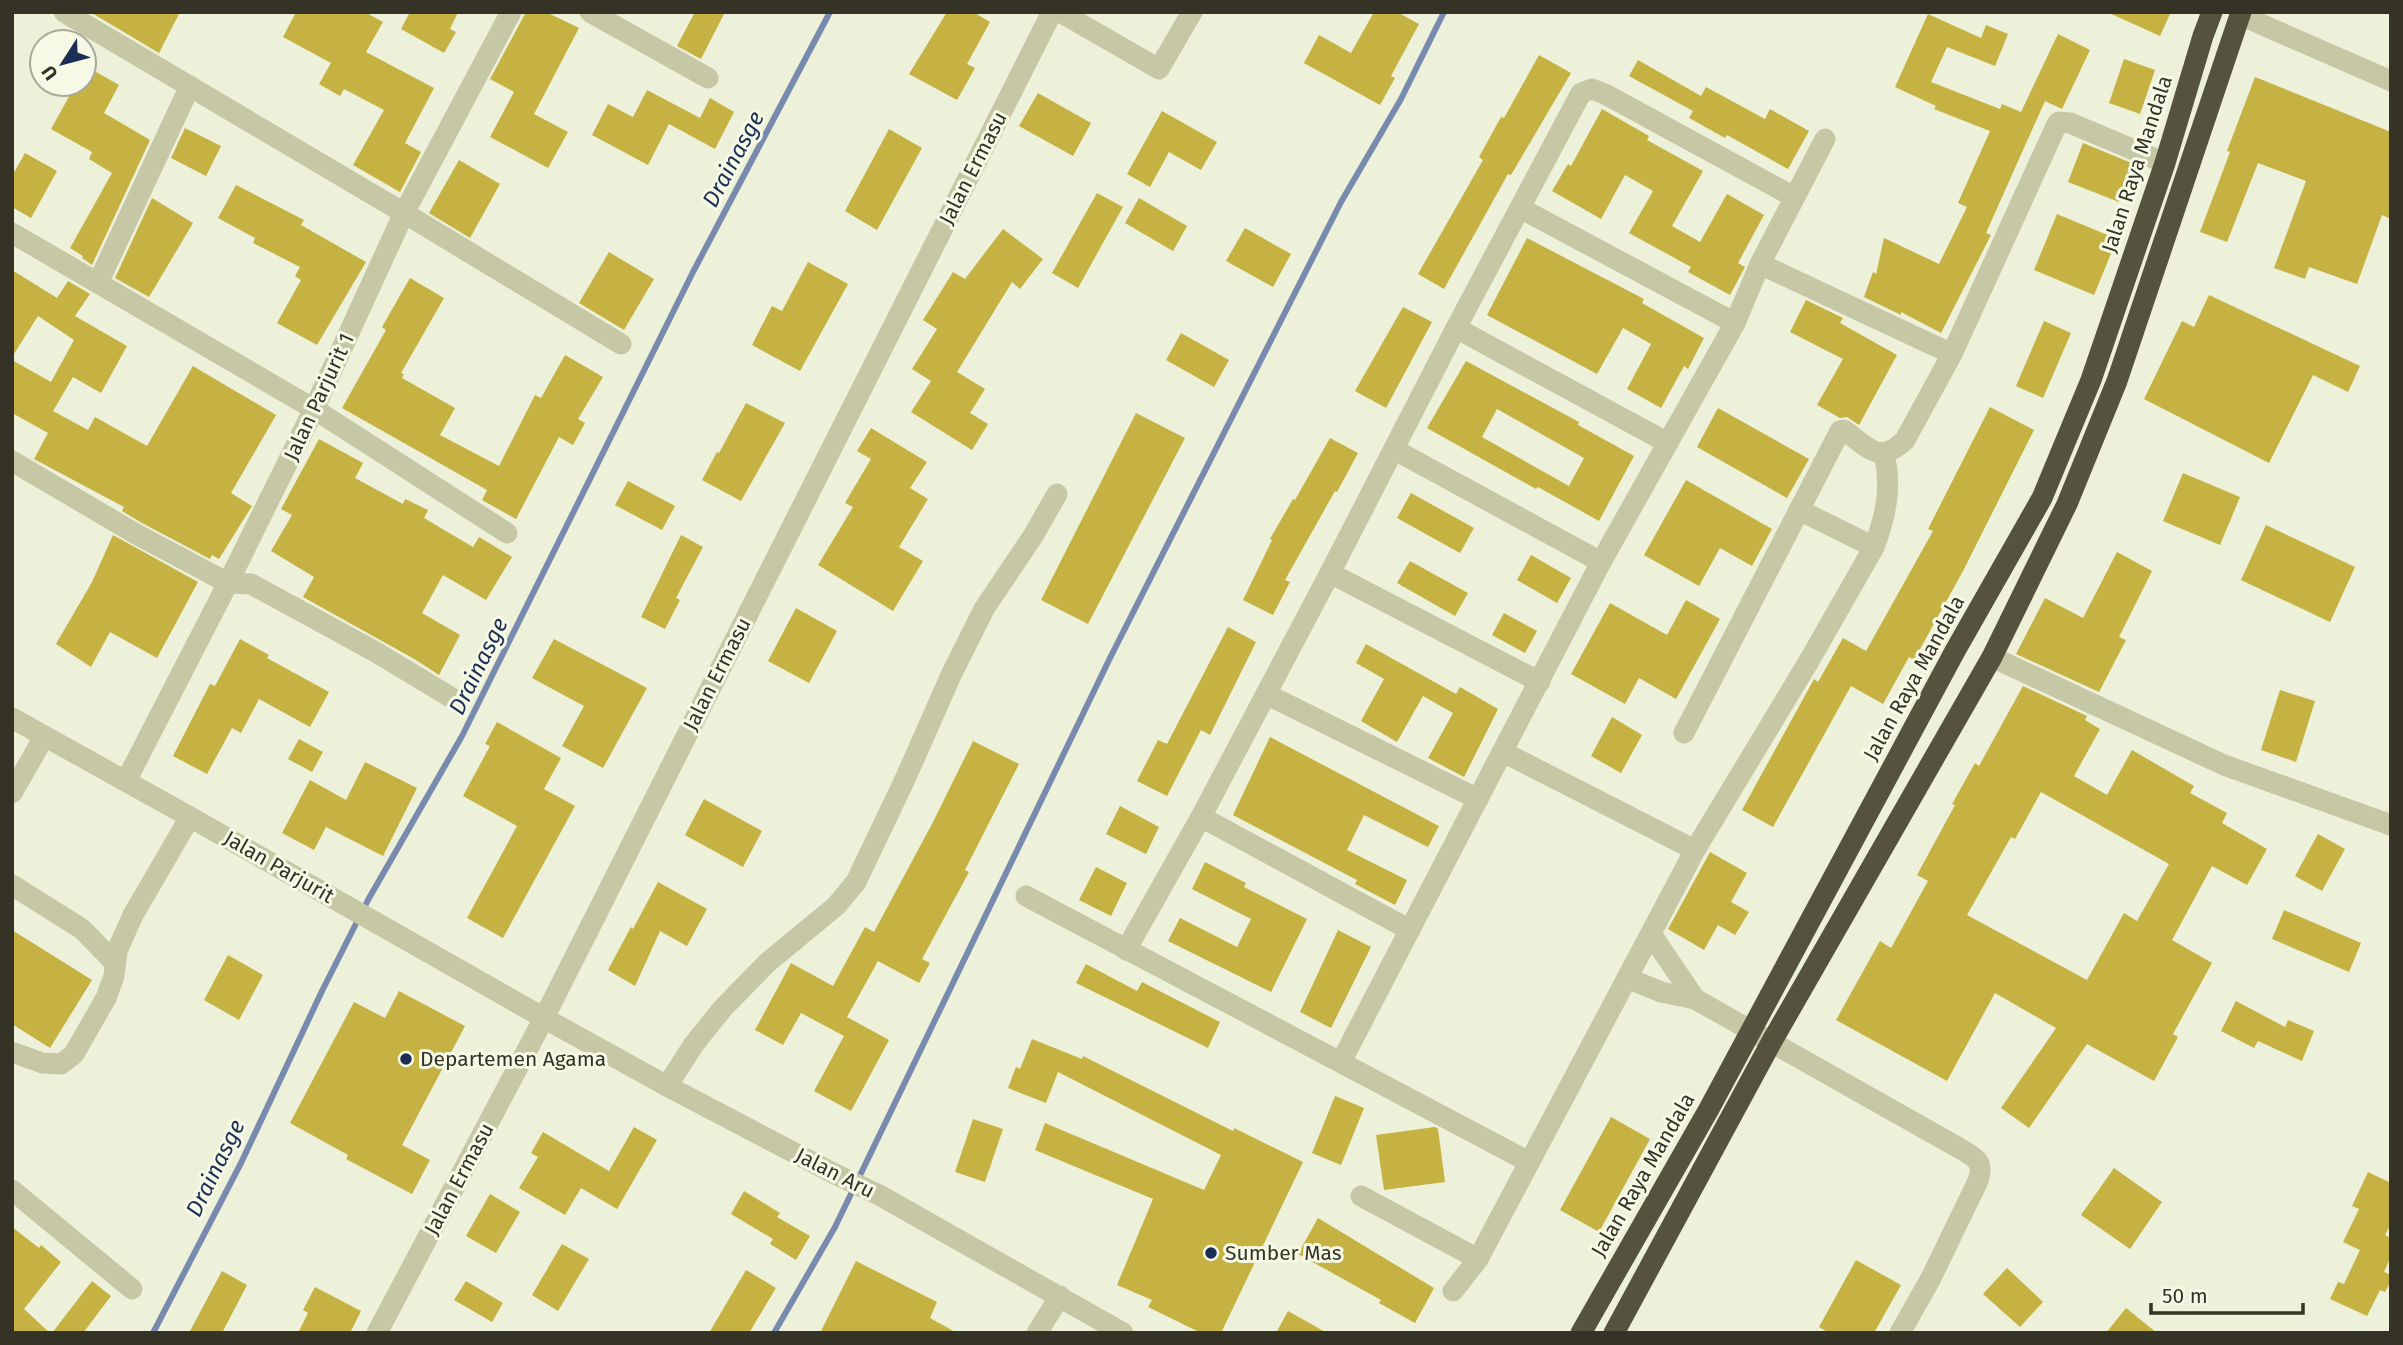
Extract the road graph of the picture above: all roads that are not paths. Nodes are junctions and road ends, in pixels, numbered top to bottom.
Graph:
1 (64, 12) edge
2 (511, 12) edge
3 (590, 12) edge
4 (1052, 12) edge
5 (1060, 12) edge
6 (1192, 12) edge
7 (2212, 12) edge
8 (2240, 14) edge
9 (708, 78) dead end
10 (2391, 81) edge
11 (190, 86) junction
12 (1825, 139) dead end
13 (2165, 163) junction
14 (1794, 197) junction
15 (1520, 208) junction
16 (404, 213) junction
17 (12, 233) edge
18 (1760, 264) junction
19 (98, 283) junction
20 (1734, 323) junction
21 (1455, 328) junction
22 (621, 344) dead end
23 (1952, 354) junction
24 (314, 409) junction
25 (1668, 443) junction
26 (1395, 450) junction
27 (1884, 454) junction
28 (12, 461) edge
29 (1057, 494) dead end
30 (1799, 510) junction
31 (507, 533) dead end
32 (1874, 547) junction
33 (1601, 562) junction
34 (1330, 573) junction
35 (228, 583) junction
36 (1992, 657) junction
37 (1540, 682) junction
38 (1266, 694) junction
39 (457, 701) dead end
40 (12, 718) edge
41 (1684, 733) dead end
42 (44, 737) junction
43 (1503, 752) junction
44 (1892, 770) junction
45 (126, 781) junction
46 (1920, 783) junction
47 (12, 793) edge
48 (1479, 799) junction
49 (190, 817) junction
50 (1201, 817) junction
51 (2391, 825) edge
52 (1695, 850) junction
53 (12, 885) edge
54 (1026, 896) dead end
55 (1410, 930) junction
56 (1650, 934) junction
57 (1126, 950) junction
58 (115, 963) junction
59 (1627, 978) junction
60 (1695, 999) junction
61 (544, 1018) junction
62 (1751, 1030) junction
63 (1772, 1041) junction
64 (12, 1052) edge
65 (1341, 1062) junction
66 (667, 1086) junction
67 (1528, 1161) junction
68 (12, 1190) edge
69 (1361, 1196) dead end
70 (1478, 1259) junction
71 (132, 1289) dead end
72 (1453, 1291) dead end
73 (1060, 1296) junction
74 (377, 1333) edge
75 (1037, 1333) edge
76 (1123, 1333) edge
77 (1581, 1333) edge
78 (1614, 1333) edge
79 (1899, 1333) edge

1 - 11 street
2 - 16 street, Jalan Parjurit 1
3 - 9 street
4 - 61 street, Jalan Ermasu
5 - 6 street
7 - 13 highway, Jalan Raya Mandala
8 - 10 street
8 - 36 highway
11 - 16 street
11 - 19 street
12 - 14 street
13 - 23 street
13 - 44 highway, Jalan Raya Mandala
14 - 15 street
14 - 18 street
15 - 20 street
15 - 21 street
16 - 22 street
16 - 24 street, Jalan Parjurit 1
17 - 19 street
18 - 20 street
18 - 23 street
19 - 24 street
20 - 25 street
21 - 25 street
21 - 26 street
23 - 27 street
24 - 31 street
24 - 35 street, Jalan Parjurit 1
25 - 33 street
26 - 33 street
26 - 34 street
27 - 30 street
27 - 32 street
28 - 35 street
29 - 66 street
30 - 32 street
30 - 41 street
32 - 52 street
33 - 37 street
34 - 37 street
34 - 38 street
35 - 39 street
35 - 45 street, Jalan Parjurit 1
36 - 46 highway
36 - 51 street
37 - 43 street
38 - 48 street
38 - 50 street
40 - 42 street, Jalan Parjurit
42 - 45 street, Jalan Parjurit
42 - 47 street
43 - 48 street
43 - 52 street
44 - 46 highway
44 - 62 highway, Jalan Raya Mandala
45 - 49 street, Jalan Parjurit
46 - 63 highway
48 - 55 street
49 - 58 street
49 - 61 street, Jalan Parjurit
50 - 55 street
50 - 57 street
52 - 56 street
53 - 58 street
54 - 57 street
55 - 65 street
56 - 59 street
56 - 60 street
57 - 65 street
58 - 64 street
59 - 60 street
59 - 67 street
60 - 62 street
61 - 66 street, Jalan Aru
61 - 74 street, Jalan Ermasu
62 - 63 street
62 - 77 highway, Jalan Raya Mandala
63 - 78 highway
63 - 79 street
65 - 67 street
66 - 73 street, Jalan Aru
67 - 70 street
68 - 71 street
69 - 70 street
70 - 72 street
73 - 75 street
73 - 76 street, Jalan Aru

